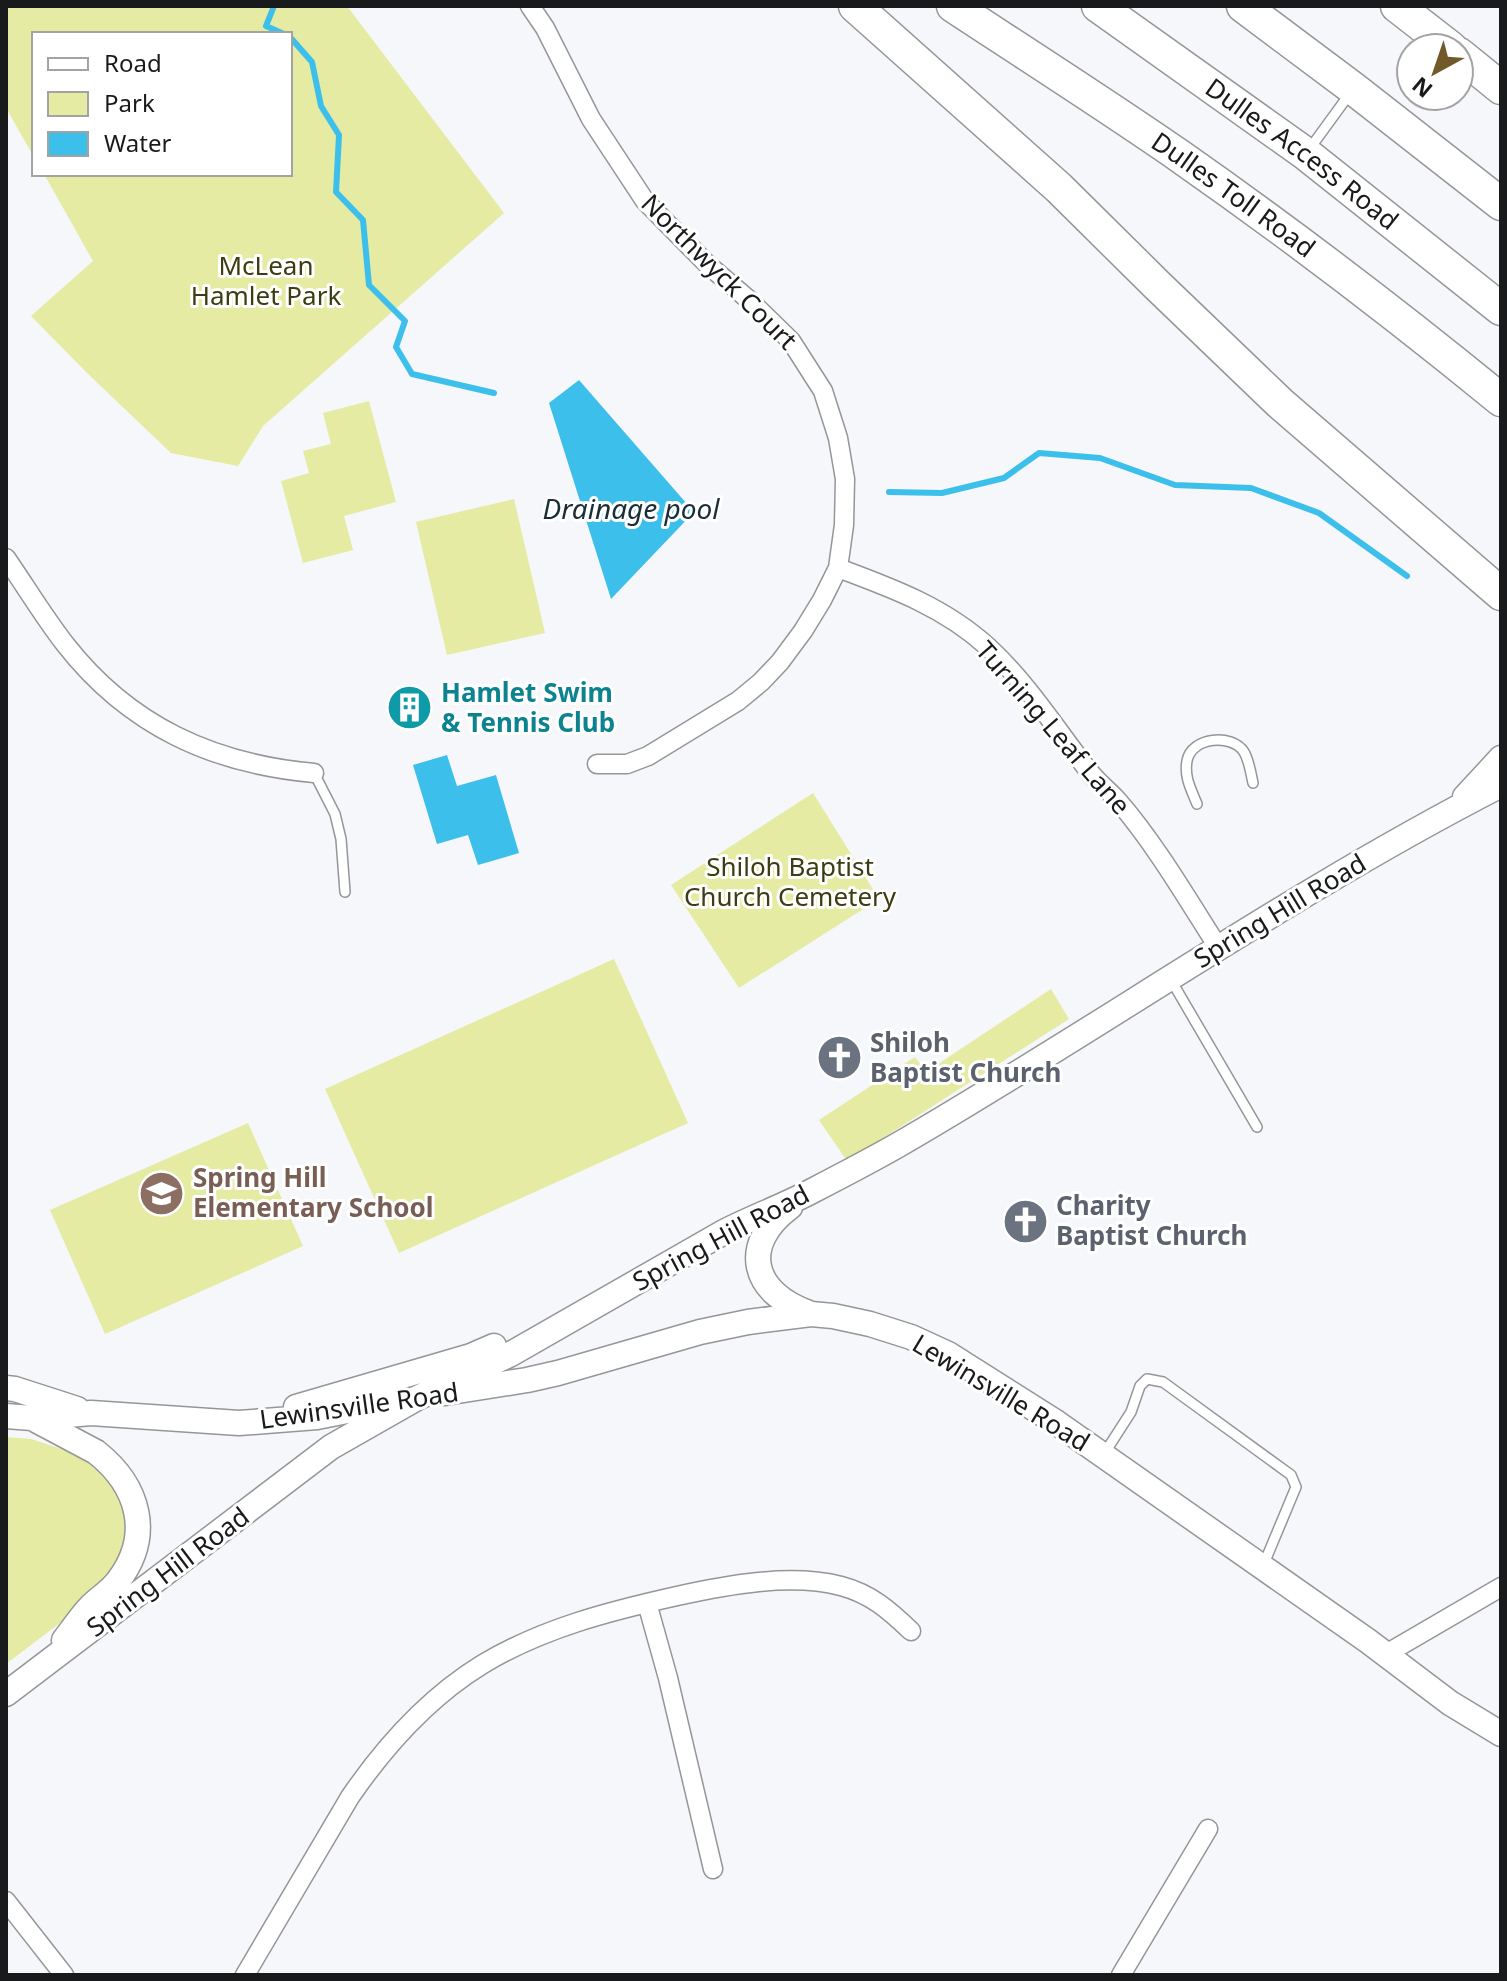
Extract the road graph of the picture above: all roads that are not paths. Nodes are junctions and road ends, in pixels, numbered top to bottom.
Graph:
1 (530, 6) edge
2 (855, 6) edge
3 (953, 6) edge
4 (1098, 6) edge
5 (1243, 6) edge
6 (1397, 6) edge
7 (1430, 32) edge
8 (1475, 67) edge
9 (1501, 88) edge
10 (1354, 89) junction
11 (1306, 154) junction
12 (1501, 204) edge
13 (1501, 309) edge
14 (1501, 400) edge
15 (6, 558) edge
16 (838, 568) junction
17 (1501, 594) edge
18 (1501, 758) edge
19 (597, 764) dead end
20 (314, 773) joint
21 (1253, 783) dead end
22 (1501, 785) edge
23 (1197, 804) dead end
24 (1455, 808) junction
25 (345, 892) dead end
26 (1218, 947) junction
27 (1169, 977) junction
28 (1257, 1127) dead end
29 (811, 1192) junction
30 (592, 1307) junction
31 (811, 1314) junction
32 (6, 1388) edge
33 (417, 1398) junction
34 (91, 1413) junction
35 (6, 1416) edge
36 (32, 1418) junction
37 (239, 1423) junction
38 (1104, 1455) junction
39 (1263, 1566) junction
40 (1501, 1587) edge
41 (647, 1603) junction
42 (911, 1631) dead end
43 (1386, 1654) junction
44 (42, 1668) junction
45 (6, 1694) edge
46 (1501, 1734) edge
47 (1208, 1829) dead end
48 (713, 1869) dead end
49 (6, 1901) edge
50 (64, 1975) edge
51 (245, 1975) edge
52 (1121, 1975) edge

1 - 16 street, Northwyck Court
2 - 17 highway
3 - 14 highway, Dulles Toll Road
4 - 11 highway, Dulles Access Road
5 - 10 highway
6 - 7 highway
8 - 9 highway
10 - 11 lane
10 - 12 highway
11 - 13 highway, Dulles Access Road
15 - 20 street
16 - 19 street, Northwyck Court
16 - 26 street, Turning Leaf Lane
18 - 24 main road, Spring Hill Road
20 - 25 lane
21 - 23 lane
22 - 24 main road, Spring Hill Road
24 - 26 main road, Spring Hill Road
26 - 27 main road, Spring Hill Road
27 - 28 lane
27 - 29 main road, Spring Hill Road
29 - 30 main road, Spring Hill Road
29 - 31 main road
30 - 33 main road, Spring Hill Road
30 - 37 main road
31 - 33 main road, Lewinsville Road
31 - 38 main road, Lewinsville Road
32 - 34 main road, Lewinsville Road
33 - 37 main road, Lewinsville Road
33 - 44 main road, Spring Hill Road
34 - 36 main road, Lewinsville Road
34 - 37 main road, Lewinsville Road
35 - 36 main road, Lewinsville Road
36 - 44 main road
38 - 39 main road, Lewinsville Road
38 - 39 lane
39 - 43 main road, Lewinsville Road
40 - 43 street
41 - 42 street
41 - 48 street
41 - 51 street
43 - 46 main road, Lewinsville Road
44 - 45 main road, Spring Hill Road
47 - 52 street
49 - 50 street

